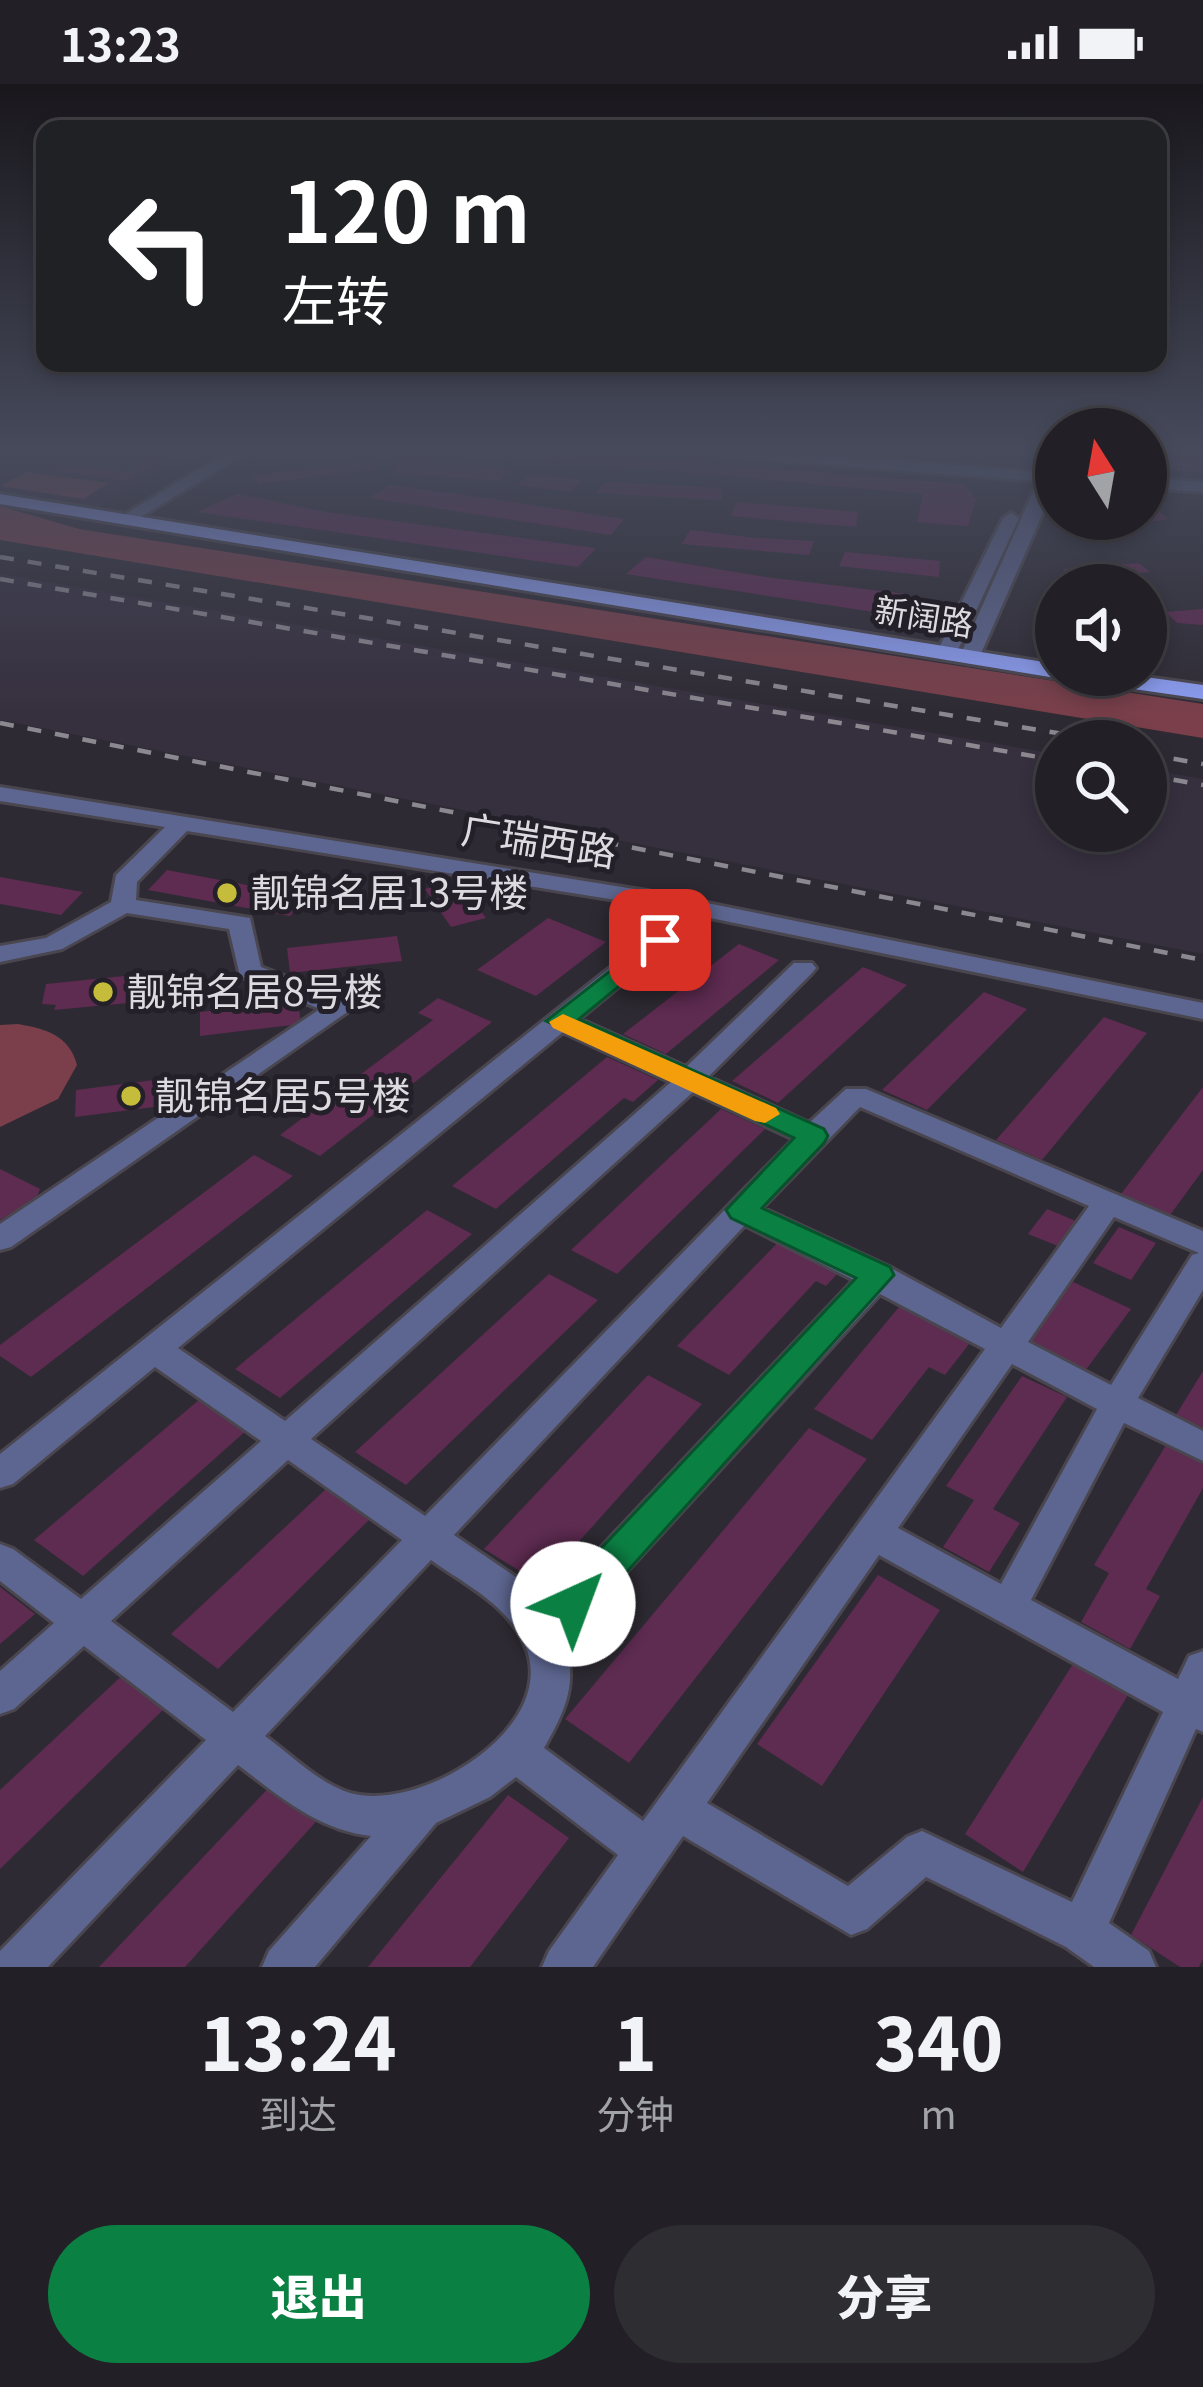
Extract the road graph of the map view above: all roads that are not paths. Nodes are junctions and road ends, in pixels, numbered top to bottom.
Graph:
1 (247, 541) edge
2 (1014, 541) edge
3 (958, 656) junction
4 (1035, 668) edge
5 (1167, 687) edge
6 (1203, 692) edge
7 (0, 794) edge
8 (182, 823) junction
9 (123, 905) junction
10 (660, 940) dead end
11 (0, 953) edge
12 (803, 968) dead end
13 (1203, 1011) edge
14 (560, 1021) junction
15 (689, 1080) junction
16 (813, 1136) junction
17 (1108, 1202) junction
18 (742, 1210) junction
19 (0, 1239) edge
20 (1203, 1243) edge
21 (1203, 1263) edge
22 (878, 1275) junction
23 (154, 1349) junction
24 (1004, 1349) junction
25 (1117, 1404) junction
26 (286, 1441) junction
27 (1203, 1447) edge
28 (0, 1474) edge
29 (873, 1533) junction
30 (427, 1538) junction
31 (0, 1560) edge
32 (1010, 1603) junction
33 (82, 1622) junction
34 (542, 1637) junction
35 (1198, 1695) edge
36 (0, 1696) edge
37 (236, 1737) junction
38 (513, 1750) junction
39 (677, 1809) junction
40 (418, 1814) junction
41 (648, 1850) junction
42 (1082, 1931) junction
43 (16, 1967) edge
44 (285, 1967) edge
45 (565, 1967) edge
46 (1133, 1967) edge

1 - 3 main road, 新阔路
2 - 3 street
3 - 4 main road, 新阔路
5 - 6 main road
7 - 8 street, 广瑞西路
8 - 9 street
8 - 13 street, 广瑞西路
9 - 11 street
9 - 19 street
10 - 14 street
12 - 15 street
14 - 15 street
14 - 23 street
15 - 16 street
15 - 26 street
16 - 17 street
16 - 18 street
17 - 20 street
17 - 24 street
18 - 22 street
18 - 30 street
21 - 25 street
22 - 24 street
22 - 34 street
23 - 26 street
23 - 28 street
24 - 25 street
24 - 29 street
25 - 27 street
25 - 32 street
26 - 30 street
26 - 33 street
29 - 32 street
29 - 39 street
30 - 34 street
30 - 37 street
31 - 33 street
32 - 35 street
33 - 36 street
33 - 37 street
34 - 38 street
35 - 42 street
37 - 40 street
37 - 43 street
38 - 40 street
38 - 41 street
39 - 41 street
39 - 42 street
40 - 44 street
41 - 45 street
42 - 46 street

